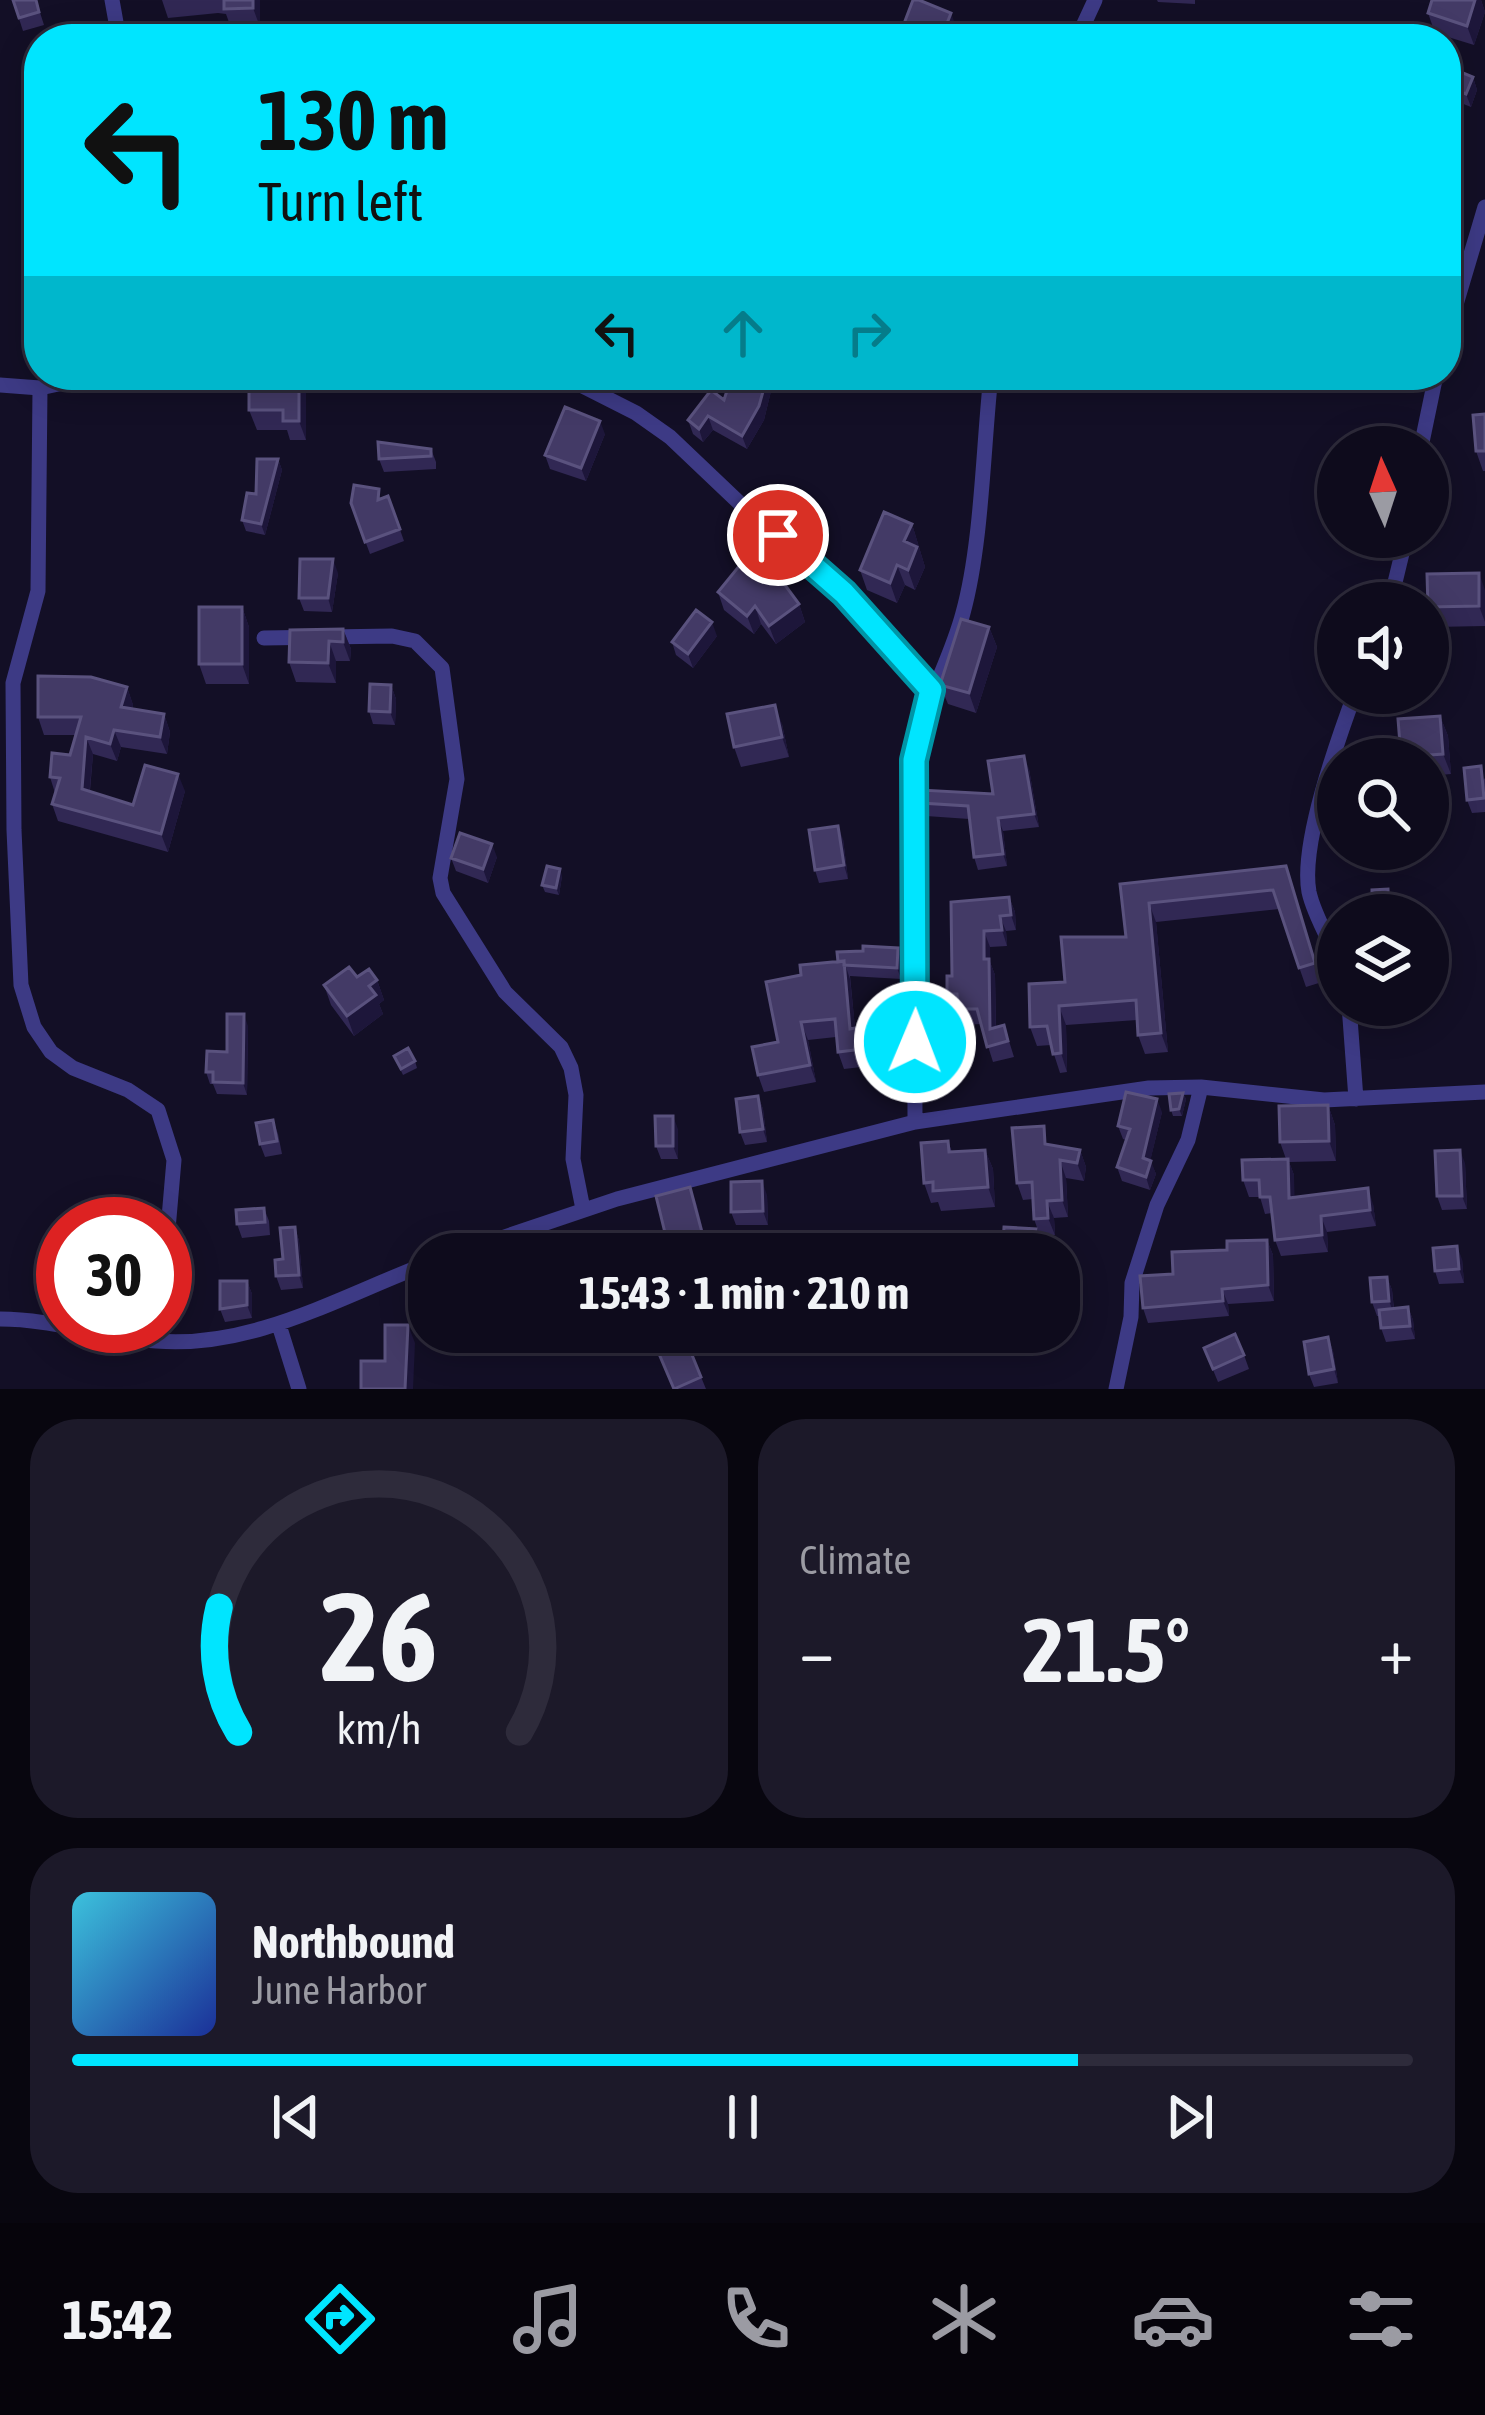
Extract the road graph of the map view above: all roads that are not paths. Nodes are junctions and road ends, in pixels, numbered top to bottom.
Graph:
1 (1485, 207) edge
2 (1461, 288) edge
3 (40, 390) edge
4 (591, 390) edge
5 (989, 390) edge
6 (1433, 390) edge
7 (1425, 426) edge
8 (264, 638) dead end
9 (931, 690) junction
10 (1349, 714) edge
11 (1317, 910) edge
12 (1350, 1026) edge
13 (1202, 1087) junction
14 (1228, 1091) junction
15 (1485, 1092) edge
16 (1355, 1099) junction
17 (1197, 1112) junction
18 (915, 1122) junction
19 (171, 1197) edge
20 (584, 1209) junction
21 (515, 1233) edge
22 (408, 1272) edge
23 (0, 1319) edge
24 (36, 1322) edge
25 (279, 1324) junction
26 (192, 1338) edge
27 (299, 1389) edge
28 (1116, 1389) edge

1 - 2 street
3 - 19 street
4 - 9 street
5 - 9 street
6 - 7 street
8 - 20 street
9 - 18 street
10 - 11 street
12 - 16 street
13 - 14 street
13 - 17 street
13 - 18 street
14 - 16 street
14 - 17 street
15 - 16 street
17 - 28 street
18 - 20 street
20 - 21 street
22 - 25 street
23 - 24 street
25 - 26 street
25 - 27 street

